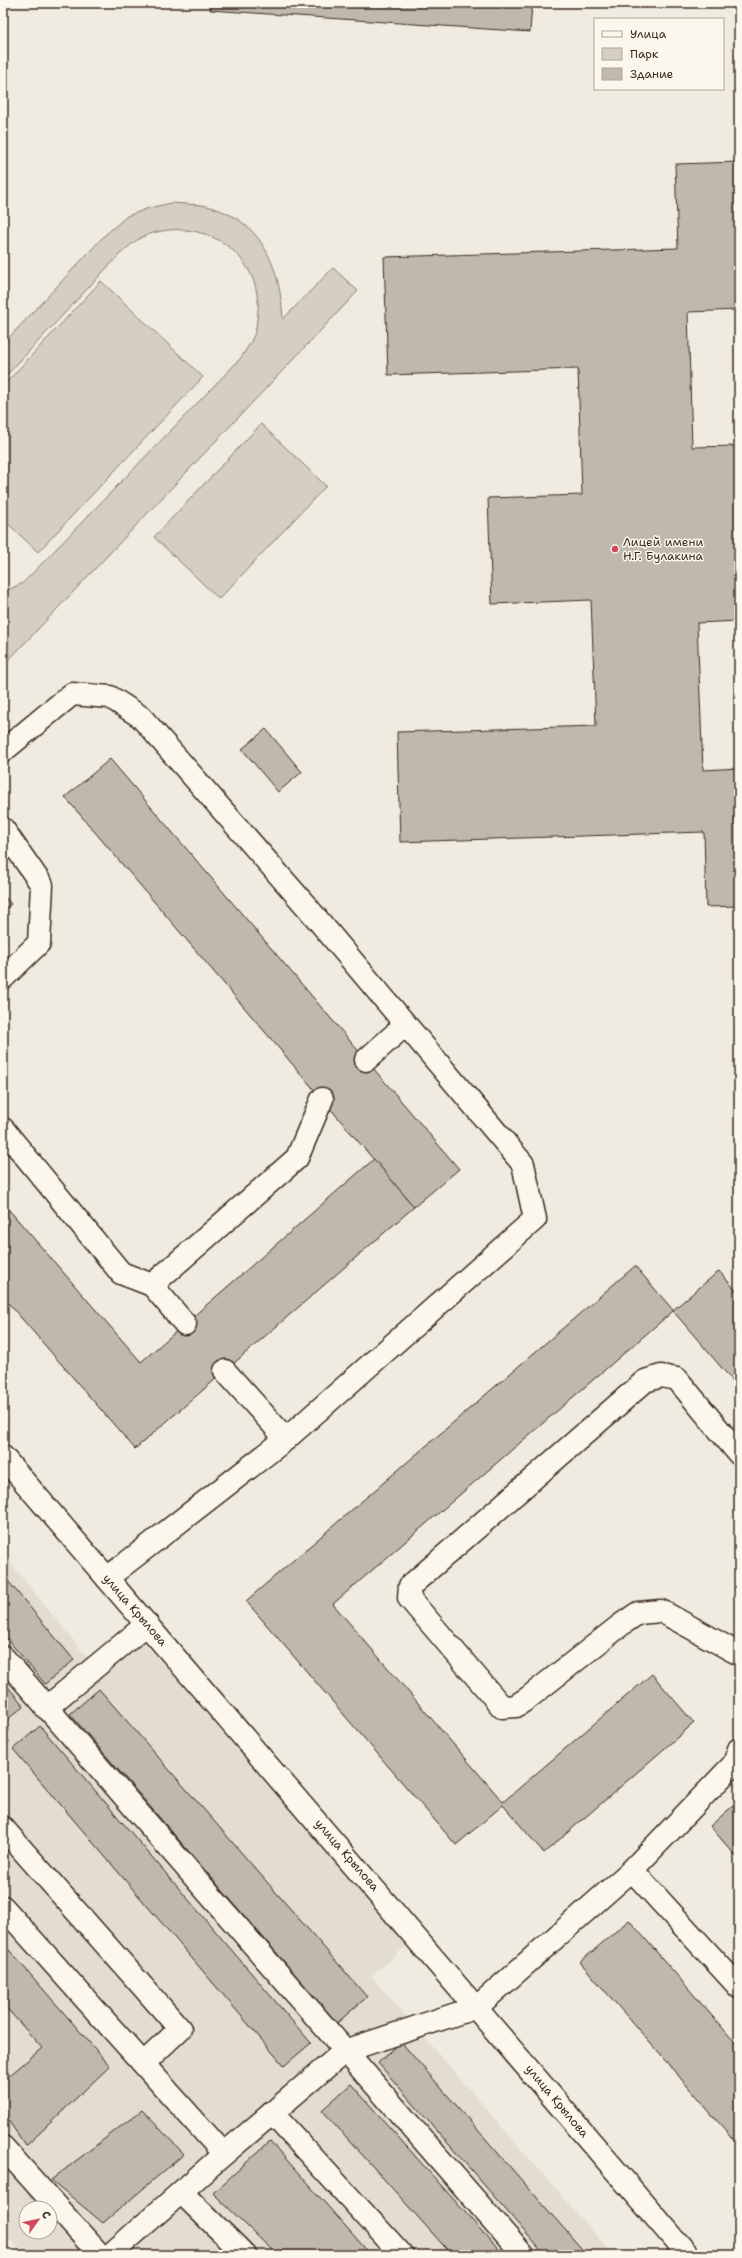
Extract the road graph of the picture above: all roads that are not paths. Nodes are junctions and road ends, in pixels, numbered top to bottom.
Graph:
1 (3, 751) edge
2 (3, 828) edge
3 (3, 978) edge
4 (405, 1025) junction
5 (366, 1060) dead end
6 (322, 1099) dead end
7 (3, 1129) edge
8 (152, 1285) junction
9 (185, 1324) dead end
10 (225, 1371) dead end
11 (286, 1439) junction
12 (739, 1454) edge
13 (3, 1457) edge
14 (107, 1578) junction
15 (147, 1624) junction
16 (739, 1654) edge
17 (3, 1657) edge
18 (46, 1708) junction
19 (738, 1760) edge
20 (3, 1828) edge
21 (632, 1870) junction
22 (3, 1907) edge
23 (739, 1987) edge
24 (477, 2007) junction
25 (345, 2051) junction
26 (144, 2063) junction
27 (272, 2113) junction
28 (3, 2147) edge
29 (224, 2154) junction
30 (181, 2192) junction
31 (100, 2255) edge
32 (110, 2255) edge
33 (245, 2255) edge
34 (402, 2255) edge
35 (523, 2255) edge
36 (688, 2255) edge

1 - 4 street
2 - 3 street
4 - 5 street
4 - 11 street
6 - 8 street
7 - 8 street
8 - 9 street
10 - 11 street
11 - 14 street
12 - 16 street
13 - 14 street, улица Крылова
14 - 15 street, улица Крылова
15 - 18 street
15 - 24 street, улица Крылова
17 - 18 street
18 - 25 street
19 - 21 street
20 - 26 street
21 - 23 street
21 - 24 street
22 - 26 street
24 - 25 street
24 - 36 street, улица Крылова
25 - 27 street
25 - 35 street
26 - 29 street
27 - 29 street
27 - 34 street
28 - 31 street
29 - 30 street
30 - 32 street
30 - 33 street

